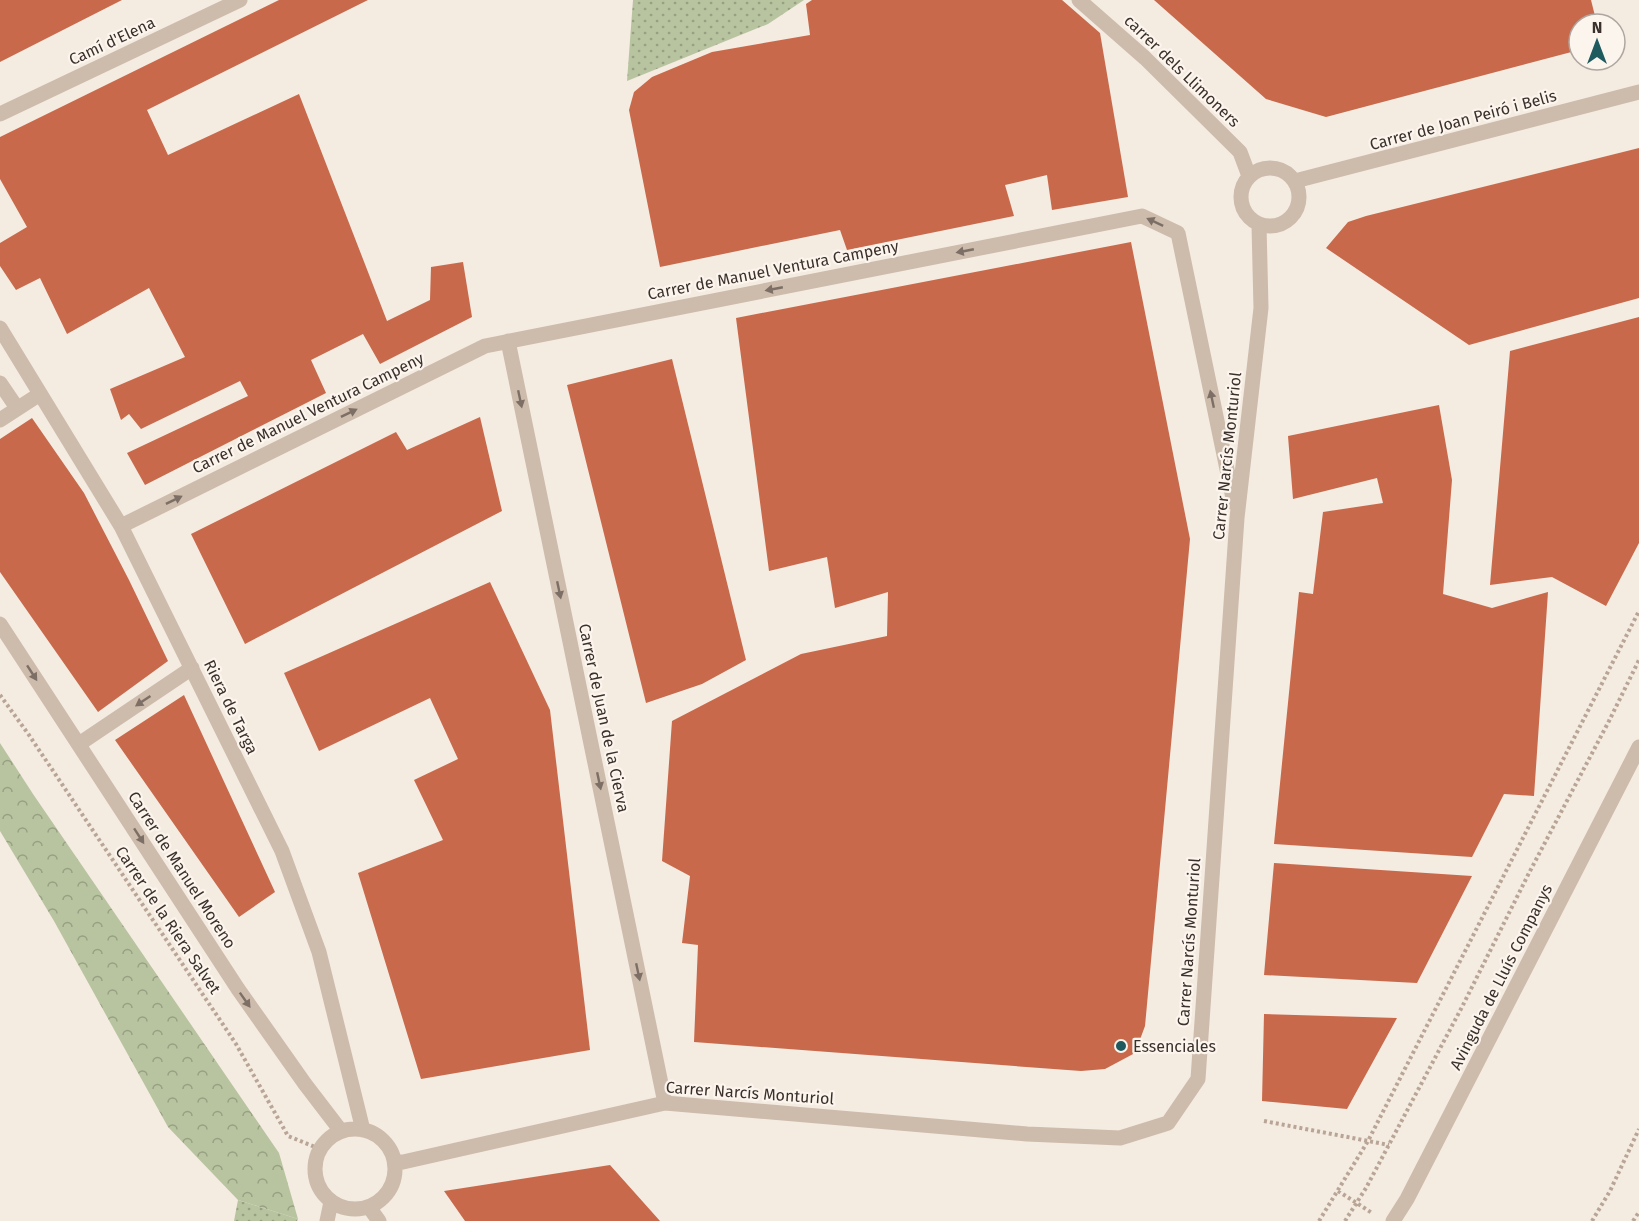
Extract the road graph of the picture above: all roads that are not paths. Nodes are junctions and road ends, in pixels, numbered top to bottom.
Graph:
1 (240, 0) edge
2 (1080, 0) edge
3 (1639, 92) edge
4 (0, 114) edge
5 (1249, 176) junction
6 (1295, 181) junction
7 (1259, 225) junction
8 (0, 328) edge
9 (508, 341) junction
10 (0, 383) edge
11 (40, 394) junction
12 (17, 408) junction
13 (0, 420) edge
14 (1237, 518) junction
15 (121, 526) junction
16 (0, 624) edge
17 (192, 668) junction
18 (79, 744) junction
19 (1639, 747) edge
20 (665, 1103) junction
21 (363, 1130) junction
22 (341, 1131) junction
23 (395, 1162) junction
24 (331, 1202) junction
25 (369, 1207) junction
26 (327, 1221) edge
27 (379, 1221) edge
28 (1393, 1221) edge

1 - 4 street, Camí d'Elena
2 - 5 street, carrer dels Llimoners
3 - 6 street, Carrer de Joan Peiró i Belis
5 - 6 street
5 - 7 street
6 - 7 street
7 - 14 street, Carrer Narcís Monturiol
8 - 11 street, Riera de Targa
14 -> 9 street, Carrer de Manuel Ventura Campeny
15 -> 9 street, Carrer de Manuel Ventura Campeny
9 -> 20 street, Carrer de Juan de la Cierva
10 - 12 street
11 - 12 street
11 - 15 street, Riera de Targa
12 - 13 street
14 - 20 street, Carrer Narcís Monturiol
15 - 17 street, Riera de Targa
16 -> 18 street, Carrer de Manuel Moreno
17 -> 18 street
17 - 21 street, Riera de Targa
18 -> 22 street, Carrer de Manuel Moreno
19 - 28 street, Avinguda de Lluís Companys
20 - 23 street, Carrer Narcís Monturiol
21 - 22 street
21 - 23 street
22 - 24 street
23 - 25 street
24 - 25 street
24 - 26 street
25 - 27 street

